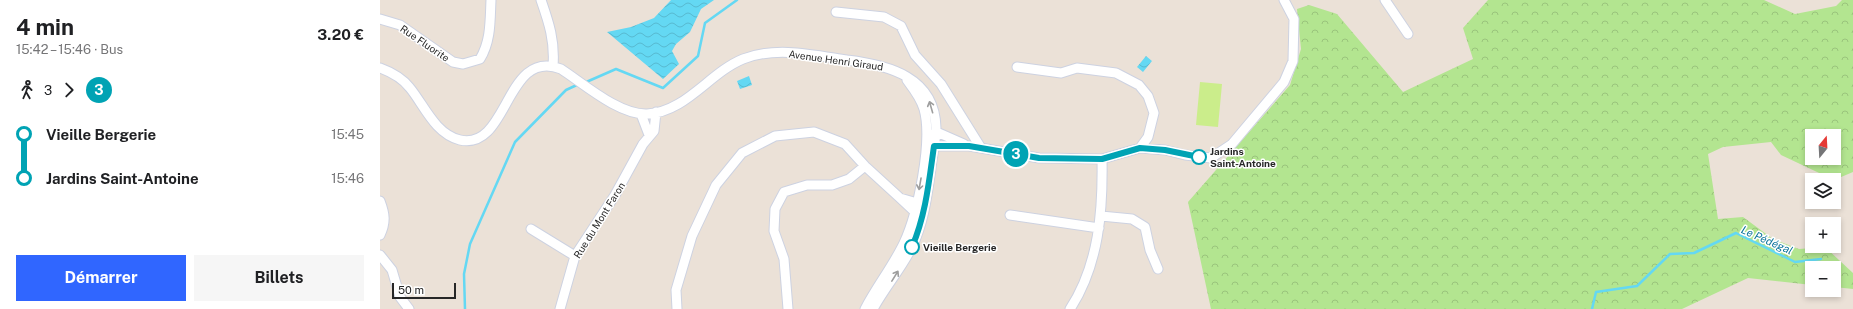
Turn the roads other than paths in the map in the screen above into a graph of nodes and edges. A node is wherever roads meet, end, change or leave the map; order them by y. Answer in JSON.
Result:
{"nodes":[{"id":1,"x":491,"y":0,"type":"edge"},
{"id":2,"x":541,"y":0,"type":"edge"},
{"id":3,"x":1284,"y":0,"type":"edge"},
{"id":4,"x":1385,"y":0,"type":"edge"},
{"id":5,"x":836,"y":12,"type":"dead end"},
{"id":6,"x":380,"y":19,"type":"edge"},
{"id":7,"x":1408,"y":34,"type":"dead end"},
{"id":8,"x":557,"y":67,"type":"junction"},
{"id":9,"x":1017,"y":67,"type":"dead end"},
{"id":10,"x":380,"y":68,"type":"edge"},
{"id":11,"x":656,"y":112,"type":"junction"},
{"id":12,"x":641,"y":114,"type":"junction"},
{"id":13,"x":649,"y":135,"type":"junction"},
{"id":14,"x":930,"y":139,"type":"junction"},
{"id":15,"x":969,"y":146,"type":"junction"},
{"id":16,"x":981,"y":148,"type":"junction"},
{"id":17,"x":1140,"y":148,"type":"junction"},
{"id":18,"x":1102,"y":159,"type":"junction"},
{"id":19,"x":865,"y":166,"type":"junction"},
{"id":20,"x":380,"y":201,"type":"edge"},
{"id":21,"x":919,"y":207,"type":"junction"},
{"id":22,"x":1010,"y":216,"type":"dead end"},
{"id":23,"x":1101,"y":216,"type":"junction"},
{"id":24,"x":1099,"y":228,"type":"junction"},
{"id":25,"x":531,"y":229,"type":"dead end"},
{"id":26,"x":380,"y":235,"type":"edge"},
{"id":27,"x":380,"y":255,"type":"edge"},
{"id":28,"x":575,"y":256,"type":"junction"},
{"id":29,"x":1158,"y":269,"type":"dead end"},
{"id":30,"x":409,"y":309,"type":"edge"},
{"id":31,"x":560,"y":309,"type":"edge"},
{"id":32,"x":677,"y":309,"type":"edge"},
{"id":33,"x":788,"y":309,"type":"edge"},
{"id":34,"x":865,"y":309,"type":"edge"},
{"id":35,"x":873,"y":309,"type":"edge"},
{"id":36,"x":1070,"y":309,"type":"edge"}],
"edges":[{"from":1,"to":6,"type":"street","name":"Rue Fluorite"},
{"from":2,"to":8,"type":"street"},
{"from":3,"to":17,"type":"street"},
{"from":4,"to":7,"type":"street"},
{"from":5,"to":16,"type":"street"},
{"from":8,"to":10,"type":"street"},
{"from":8,"to":12,"type":"street","name":"Avenue Henri Giraud"},
{"from":9,"to":17,"type":"street"},
{"from":11,"to":12,"type":"street","name":"Avenue Henri Giraud"},
{"from":11,"to":13,"type":"street","name":"Rue du Mont Faron"},
{"from":11,"to":14,"type":"street","name":"Avenue Henri Giraud"},
{"from":12,"to":13,"type":"street"},
{"from":13,"to":28,"type":"street","name":"Rue du Mont Faron"},
{"from":14,"to":15,"type":"street"},
{"from":14,"to":15,"type":"street"},
{"from":14,"to":21,"type":"street","name":"Avenue Henri Giraud"},
{"from":15,"to":16,"type":"street"},
{"from":16,"to":18,"type":"street"},
{"from":17,"to":18,"type":"street"},
{"from":18,"to":23,"type":"street"},
{"from":19,"to":21,"type":"street"},
{"from":19,"to":32,"type":"street"},
{"from":19,"to":33,"type":"street"},
{"from":20,"to":26,"type":"street"},
{"from":21,"to":34,"type":"street","name":"Avenue Henri Giraud"},
{"from":35,"to":21,"type":"street","name":"Avenue Henri Giraud","one_way":true},
{"from":22,"to":24,"type":"street"},
{"from":23,"to":24,"type":"street"},
{"from":23,"to":29,"type":"street"},
{"from":24,"to":36,"type":"street"},
{"from":25,"to":28,"type":"street"},
{"from":27,"to":30,"type":"street"},
{"from":28,"to":31,"type":"street","name":"Rue du Mont Faron"}]}
